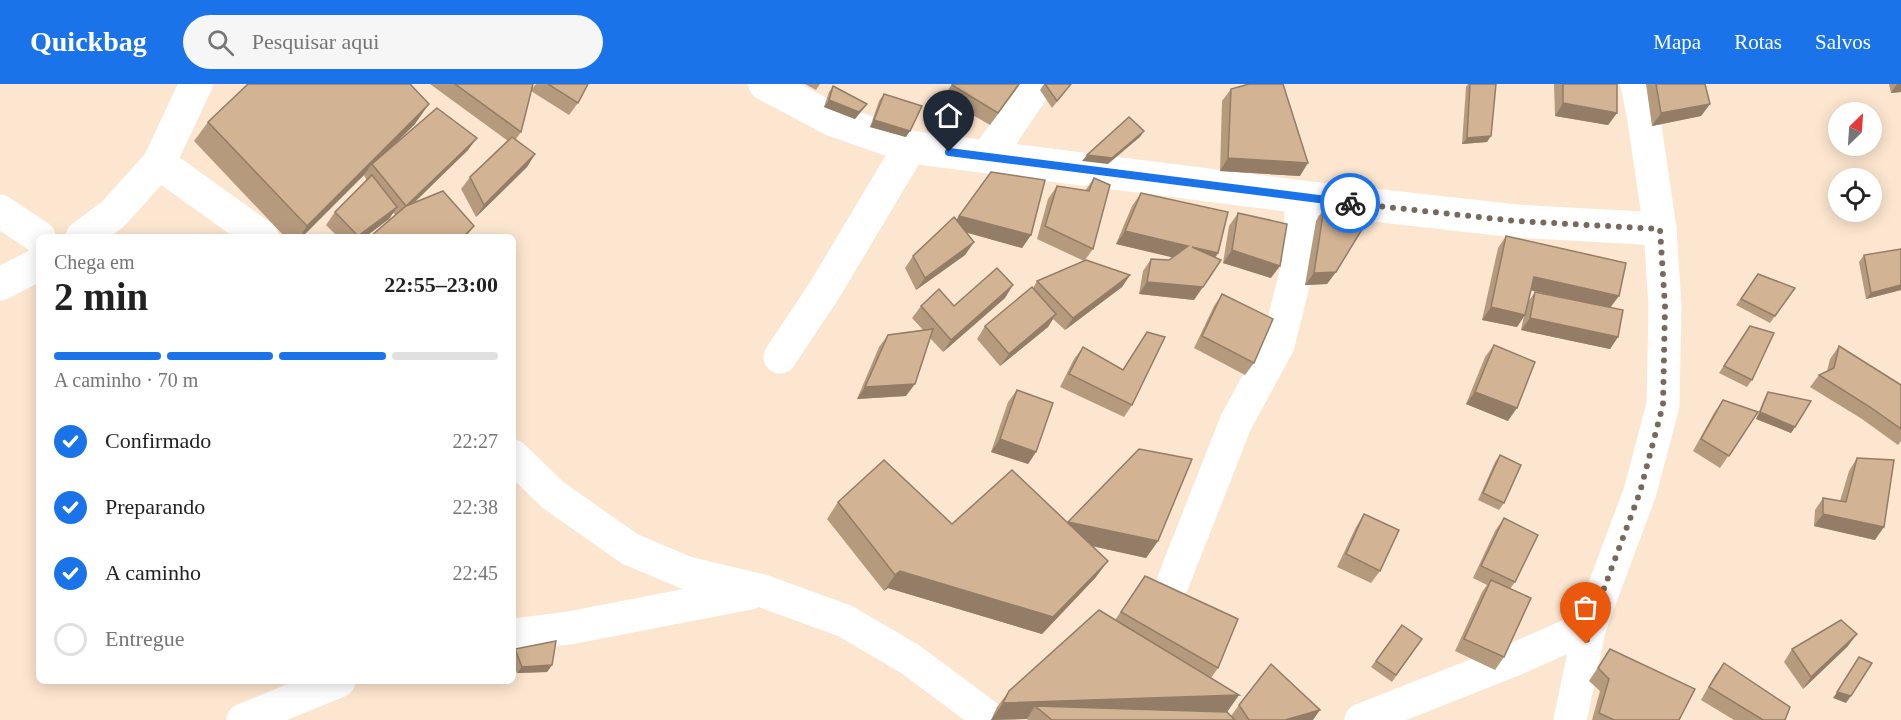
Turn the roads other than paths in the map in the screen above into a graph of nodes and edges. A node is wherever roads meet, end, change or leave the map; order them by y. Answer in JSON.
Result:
{"nodes":[{"id":1,"x":196,"y":84,"type":"edge"},
{"id":2,"x":765,"y":84,"type":"edge"},
{"id":3,"x":1037,"y":84,"type":"edge"},
{"id":4,"x":1637,"y":84,"type":"edge"},
{"id":5,"x":910,"y":147,"type":"junction"},
{"id":6,"x":988,"y":156,"type":"junction"},
{"id":7,"x":159,"y":163,"type":"junction"},
{"id":8,"x":1302,"y":197,"type":"junction"},
{"id":9,"x":0,"y":211,"type":"edge"},
{"id":10,"x":1660,"y":229,"type":"junction"},
{"id":11,"x":86,"y":234,"type":"edge"},
{"id":12,"x":258,"y":234,"type":"edge"},
{"id":13,"x":36,"y":235,"type":"edge"},
{"id":14,"x":36,"y":266,"type":"edge"},
{"id":15,"x":0,"y":284,"type":"edge"},
{"id":16,"x":780,"y":357,"type":"dead end"},
{"id":17,"x":516,"y":459,"type":"edge"},
{"id":18,"x":1173,"y":582,"type":"dead end"},
{"id":19,"x":763,"y":591,"type":"junction"},
{"id":20,"x":1590,"y":626,"type":"junction"},
{"id":21,"x":516,"y":635,"type":"edge"},
{"id":22,"x":332,"y":684,"type":"edge"},
{"id":23,"x":243,"y":720,"type":"edge"},
{"id":24,"x":992,"y":720,"type":"edge"},
{"id":25,"x":1361,"y":720,"type":"edge"},
{"id":26,"x":1570,"y":720,"type":"edge"}],
"edges":[{"from":1,"to":7,"type":"street"},
{"from":2,"to":5,"type":"street"},
{"from":3,"to":6,"type":"street"},
{"from":4,"to":10,"type":"street"},
{"from":5,"to":6,"type":"street"},
{"from":5,"to":16,"type":"street"},
{"from":6,"to":8,"type":"street"},
{"from":7,"to":11,"type":"street"},
{"from":7,"to":12,"type":"street"},
{"from":8,"to":10,"type":"street"},
{"from":8,"to":18,"type":"street"},
{"from":9,"to":13,"type":"street"},
{"from":10,"to":20,"type":"street"},
{"from":14,"to":15,"type":"street"},
{"from":17,"to":19,"type":"street"},
{"from":19,"to":21,"type":"street"},
{"from":19,"to":24,"type":"street"},
{"from":20,"to":25,"type":"street"},
{"from":20,"to":26,"type":"street"},
{"from":22,"to":23,"type":"street"}]}
